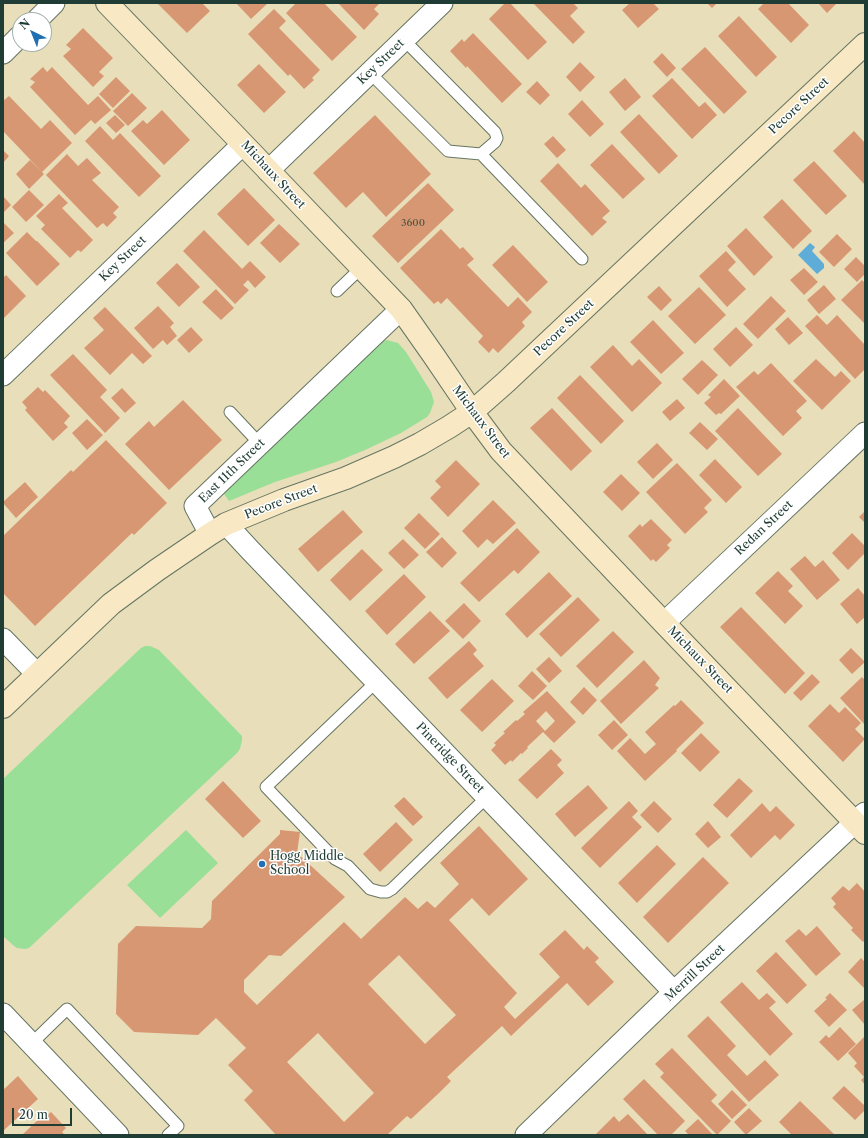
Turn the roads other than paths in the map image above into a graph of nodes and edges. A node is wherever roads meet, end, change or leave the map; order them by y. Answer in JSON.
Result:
{"nodes":[{"id":1,"x":54,"y":3,"type":"edge"},
{"id":2,"x":107,"y":3,"type":"edge"},
{"id":3,"x":442,"y":3,"type":"edge"},
{"id":4,"x":45,"y":12,"type":"edge"},
{"id":5,"x":404,"y":40,"type":"junction"},
{"id":6,"x":12,"y":44,"type":"edge"},
{"id":7,"x":865,"y":44,"type":"edge"},
{"id":8,"x":3,"y":53,"type":"edge"},
{"id":9,"x":370,"y":73,"type":"junction"},
{"id":10,"x":243,"y":144,"type":"junction"},
{"id":11,"x":481,"y":154,"type":"junction"},
{"id":12,"x":268,"y":171,"type":"junction"},
{"id":13,"x":582,"y":259,"type":"dead end"},
{"id":14,"x":361,"y":268,"type":"junction"},
{"id":15,"x":337,"y":291,"type":"dead end"},
{"id":16,"x":401,"y":309,"type":"junction"},
{"id":17,"x":3,"y":375,"type":"edge"},
{"id":18,"x":230,"y":412,"type":"dead end"},
{"id":19,"x":472,"y":412,"type":"junction"},
{"id":20,"x":865,"y":433,"type":"edge"},
{"id":21,"x":260,"y":444,"type":"junction"},
{"id":22,"x":218,"y":529,"type":"junction"},
{"id":23,"x":664,"y":622,"type":"junction"},
{"id":24,"x":3,"y":639,"type":"edge"},
{"id":25,"x":37,"y":674,"type":"junction"},
{"id":26,"x":376,"y":682,"type":"junction"},
{"id":27,"x":3,"y":707,"type":"edge"},
{"id":28,"x":487,"y":797,"type":"junction"},
{"id":29,"x":862,"y":823,"type":"edge"},
{"id":30,"x":674,"y":992,"type":"junction"},
{"id":31,"x":3,"y":1014,"type":"edge"},
{"id":32,"x":31,"y":1044,"type":"junction"},
{"id":33,"x":118,"y":1135,"type":"edge"},
{"id":34,"x":168,"y":1135,"type":"edge"},
{"id":35,"x":526,"y":1135,"type":"edge"}],
"edges":[{"from":1,"to":4,"type":"street"},
{"from":2,"to":10,"type":"street","name":"Michaux Street"},
{"from":3,"to":5,"type":"street","name":"Key Street"},
{"from":5,"to":9,"type":"street","name":"Key Street"},
{"from":5,"to":11,"type":"lane"},
{"from":6,"to":8,"type":"street"},
{"from":7,"to":19,"type":"street","name":"Pecore Street"},
{"from":9,"to":11,"type":"lane"},
{"from":9,"to":12,"type":"street","name":"Key Street"},
{"from":10,"to":12,"type":"street","name":"Michaux Street"},
{"from":10,"to":17,"type":"street","name":"Key Street"},
{"from":11,"to":13,"type":"lane"},
{"from":12,"to":14,"type":"street","name":"Michaux Street"},
{"from":14,"to":15,"type":"lane"},
{"from":14,"to":16,"type":"street","name":"Michaux Street"},
{"from":16,"to":19,"type":"street","name":"Michaux Street"},
{"from":16,"to":21,"type":"street","name":"East 11th Street"},
{"from":18,"to":21,"type":"lane"},
{"from":19,"to":22,"type":"street","name":"Pecore Street"},
{"from":19,"to":23,"type":"street","name":"Michaux Street"},
{"from":20,"to":23,"type":"street","name":"Redan Street"},
{"from":21,"to":22,"type":"street","name":"East 11th Street"},
{"from":22,"to":25,"type":"street"},
{"from":22,"to":26,"type":"street","name":"Pineridge Street"},
{"from":23,"to":29,"type":"street","name":"Michaux Street"},
{"from":24,"to":25,"type":"street"},
{"from":25,"to":27,"type":"street"},
{"from":26,"to":28,"type":"street","name":"Pineridge Street"},
{"from":26,"to":28,"type":"lane"},
{"from":28,"to":30,"type":"street","name":"Pineridge Street"},
{"from":29,"to":30,"type":"street","name":"Merrill Street"},
{"from":30,"to":35,"type":"street","name":"Merrill Street"},
{"from":31,"to":32,"type":"street"},
{"from":32,"to":33,"type":"street"},
{"from":32,"to":34,"type":"lane"}]}
